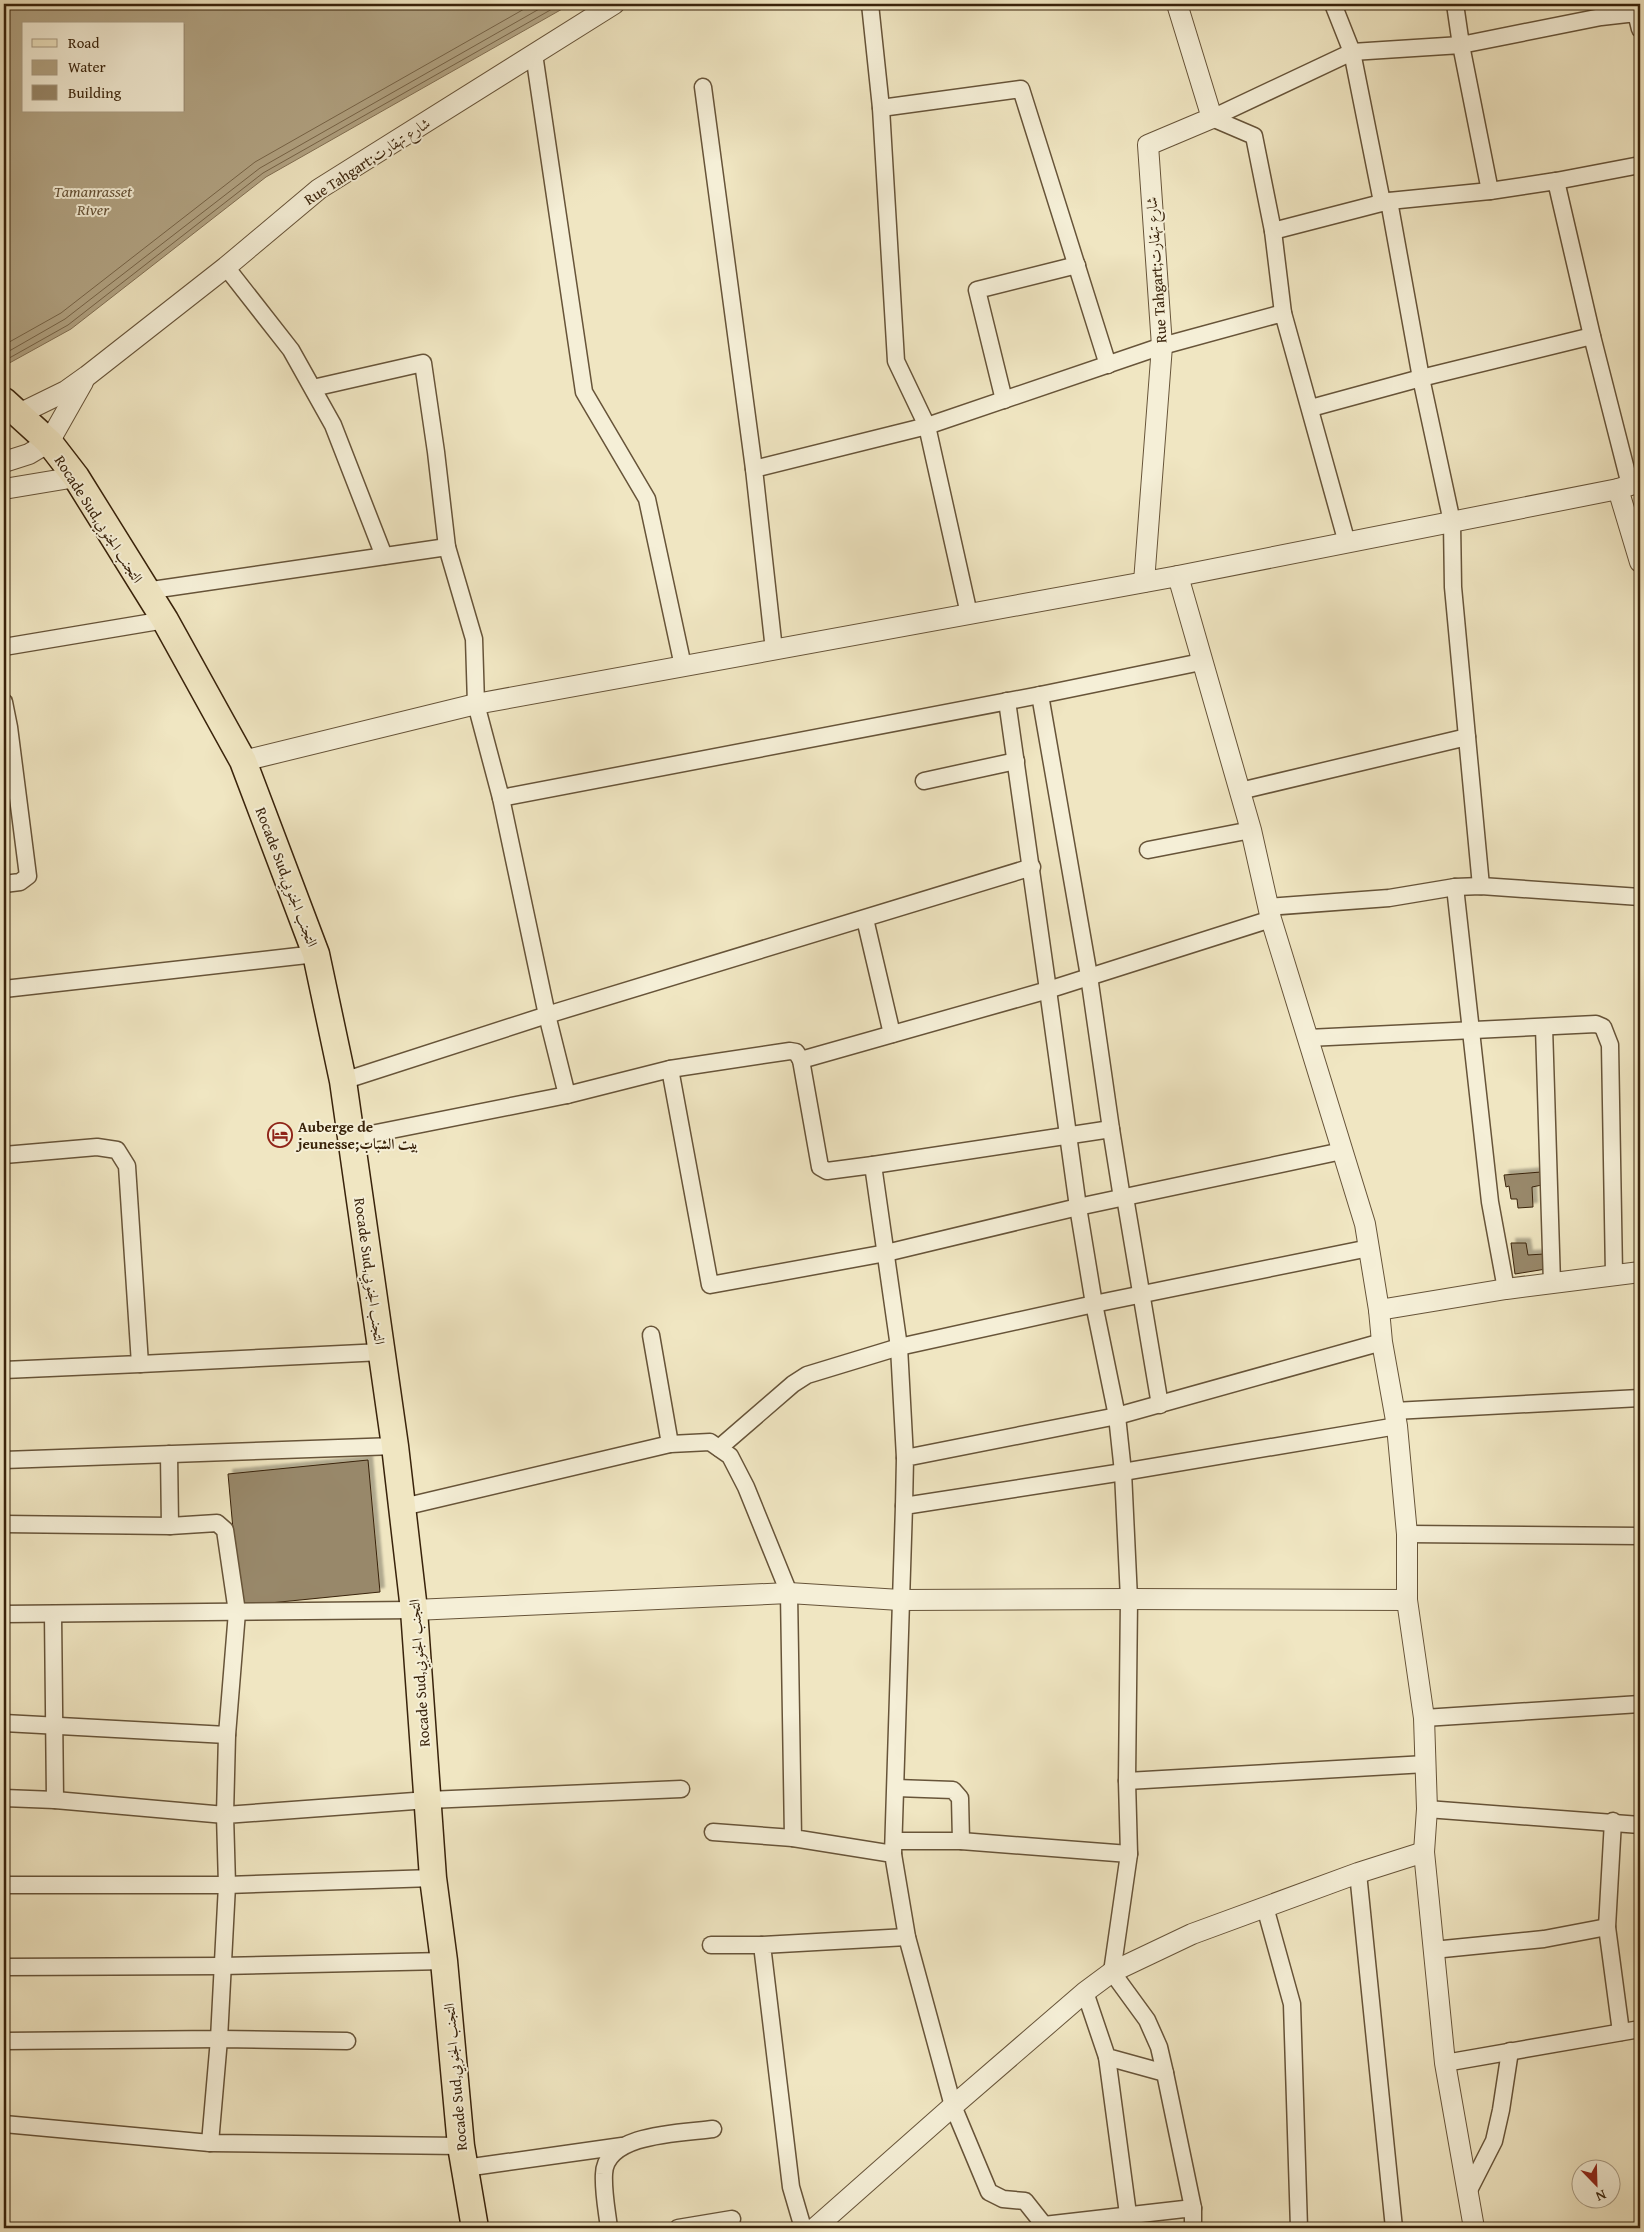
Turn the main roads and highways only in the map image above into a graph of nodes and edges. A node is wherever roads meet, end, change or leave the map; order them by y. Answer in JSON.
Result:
{"nodes":[{"id":1,"x":12,"y":408,"type":"edge"},
{"id":2,"x":475,"y":2228,"type":"edge"}],
"edges":[{"from":1,"to":2,"type":"main road","name":"Rocade Sud,التجنب الجنوبي"}]}
